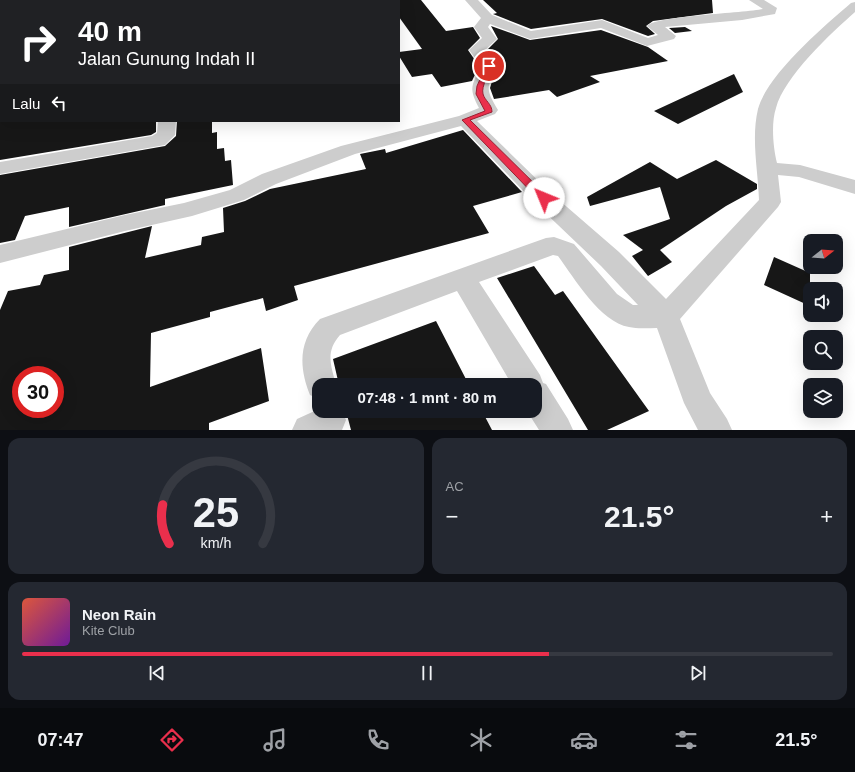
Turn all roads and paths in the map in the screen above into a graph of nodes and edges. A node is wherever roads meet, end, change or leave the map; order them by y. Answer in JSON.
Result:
{"nodes":[{"id":1,"x":471,"y":0,"type":"edge"},
{"id":2,"x":755,"y":0,"type":"edge"},
{"id":3,"x":855,"y":6,"type":"edge"},
{"id":4,"x":488,"y":18,"type":"junction"},
{"id":5,"x":465,"y":120,"type":"junction"},
{"id":6,"x":166,"y":122,"type":"edge"},
{"id":7,"x":0,"y":168,"type":"edge"},
{"id":8,"x":768,"y":168,"type":"junction"},
{"id":9,"x":855,"y":187,"type":"edge"},
{"id":10,"x":0,"y":254,"type":"edge"},
{"id":11,"x":462,"y":277,"type":"junction"},
{"id":12,"x":666,"y":317,"type":"junction"},
{"id":13,"x":320,"y":378,"type":"edge"},
{"id":14,"x":525,"y":378,"type":"edge"},
{"id":15,"x":542,"y":406,"type":"edge"},
{"id":16,"x":557,"y":430,"type":"edge"},
{"id":17,"x":716,"y":430,"type":"edge"}],
"edges":[{"from":1,"to":4,"type":"street"},
{"from":2,"to":4,"type":"street"},
{"from":3,"to":8,"type":"street"},
{"from":4,"to":5,"type":"street"},
{"from":5,"to":10,"type":"street"},
{"from":5,"to":12,"type":"street"},
{"from":6,"to":7,"type":"street"},
{"from":8,"to":9,"type":"street"},
{"from":8,"to":12,"type":"street"},
{"from":11,"to":12,"type":"street"},
{"from":11,"to":13,"type":"street"},
{"from":11,"to":14,"type":"street"},
{"from":12,"to":17,"type":"street"},
{"from":15,"to":16,"type":"street"}]}
